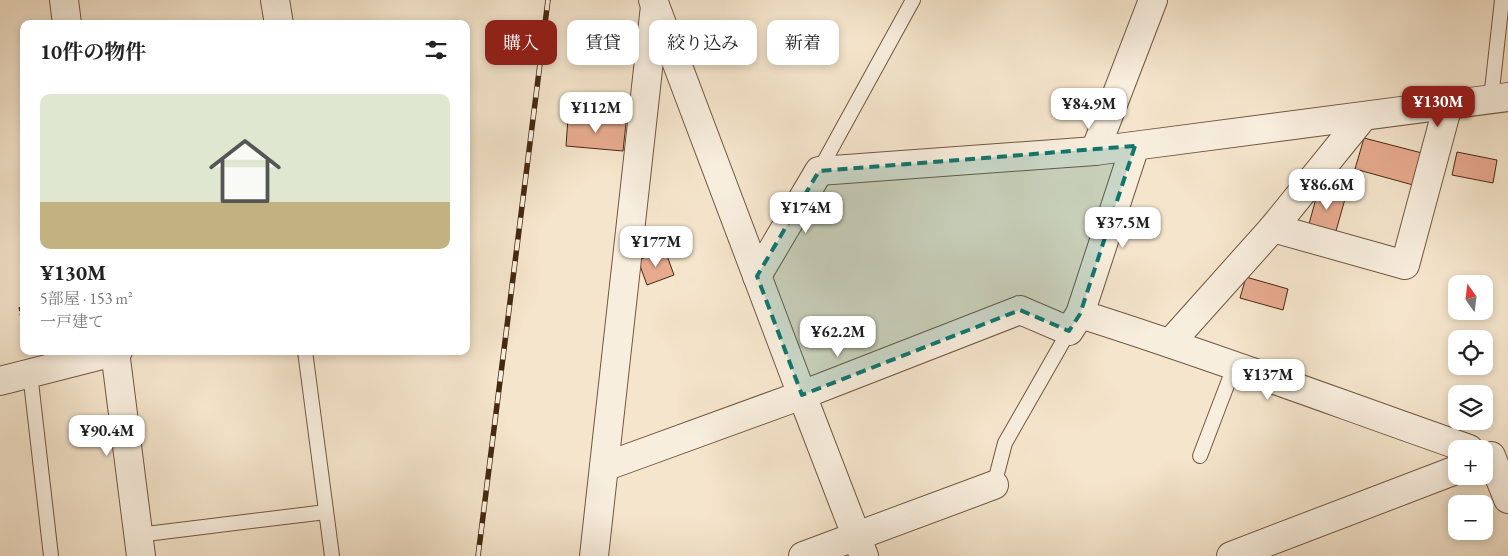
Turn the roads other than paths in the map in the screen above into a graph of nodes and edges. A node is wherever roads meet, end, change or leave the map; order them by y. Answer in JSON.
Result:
{"nodes":[{"id":1,"x":64,"y":0,"type":"edge"},
{"id":2,"x":275,"y":0,"type":"edge"},
{"id":3,"x":914,"y":0,"type":"edge"},
{"id":4,"x":1153,"y":0,"type":"edge"},
{"id":5,"x":1502,"y":0,"type":"edge"},
{"id":6,"x":654,"y":3,"type":"edge"},
{"id":7,"x":66,"y":20,"type":"edge"},
{"id":8,"x":278,"y":20,"type":"edge"},
{"id":9,"x":1500,"y":98,"type":"edge"},
{"id":10,"x":1448,"y":105,"type":"junction"},
{"id":11,"x":1363,"y":117,"type":"junction"},
{"id":12,"x":1135,"y":146,"type":"junction"},
{"id":13,"x":1095,"y":151,"type":"junction"},
{"id":14,"x":819,"y":171,"type":"junction"},
{"id":15,"x":1273,"y":228,"type":"junction"},
{"id":16,"x":757,"y":276,"type":"junction"},
{"id":17,"x":1074,"y":323,"type":"junction"},
{"id":18,"x":1171,"y":342,"type":"junction"},
{"id":19,"x":104,"y":355,"type":"edge"},
{"id":20,"x":116,"y":355,"type":"edge"},
{"id":21,"x":306,"y":355,"type":"edge"},
{"id":22,"x":1234,"y":367,"type":"junction"},
{"id":23,"x":30,"y":373,"type":"junction"},
{"id":24,"x":0,"y":380,"type":"edge"},
{"id":25,"x":802,"y":395,"type":"junction"},
{"id":26,"x":1448,"y":442,"type":"edge"},
{"id":27,"x":1200,"y":456,"type":"dead end"},
{"id":28,"x":604,"y":467,"type":"junction"},
{"id":29,"x":1493,"y":469,"type":"edge"},
{"id":30,"x":1448,"y":473,"type":"edge"},
{"id":31,"x":994,"y":485,"type":"joint"},
{"id":32,"x":1508,"y":500,"type":"edge"},
{"id":33,"x":326,"y":512,"type":"junction"},
{"id":34,"x":140,"y":546,"type":"edge"},
{"id":35,"x":861,"y":546,"type":"edge"},
{"id":36,"x":51,"y":556,"type":"edge"},
{"id":37,"x":332,"y":556,"type":"edge"},
{"id":38,"x":594,"y":556,"type":"edge"},
{"id":39,"x":803,"y":556,"type":"edge"},
{"id":40,"x":1231,"y":556,"type":"edge"}],
"edges":[{"from":1,"to":7,"type":"street"},
{"from":2,"to":8,"type":"street"},
{"from":3,"to":14,"type":"lane"},
{"from":4,"to":13,"type":"street"},
{"from":5,"to":9,"type":"lane"},
{"from":6,"to":16,"type":"street"},
{"from":6,"to":28,"type":"street"},
{"from":9,"to":10,"type":"street"},
{"from":10,"to":11,"type":"street"},
{"from":10,"to":15,"type":"street"},
{"from":11,"to":12,"type":"street"},
{"from":11,"to":15,"type":"street"},
{"from":12,"to":13,"type":"street"},
{"from":12,"to":17,"type":"street"},
{"from":13,"to":14,"type":"street"},
{"from":14,"to":16,"type":"street"},
{"from":15,"to":18,"type":"street"},
{"from":16,"to":25,"type":"street"},
{"from":17,"to":18,"type":"street"},
{"from":17,"to":25,"type":"street"},
{"from":17,"to":31,"type":"lane"},
{"from":18,"to":22,"type":"street"},
{"from":19,"to":23,"type":"street"},
{"from":20,"to":34,"type":"street"},
{"from":21,"to":33,"type":"lane"},
{"from":22,"to":26,"type":"street"},
{"from":22,"to":27,"type":"lane"},
{"from":23,"to":24,"type":"street"},
{"from":23,"to":36,"type":"lane"},
{"from":25,"to":28,"type":"street"},
{"from":25,"to":35,"type":"street"},
{"from":28,"to":38,"type":"street"},
{"from":29,"to":32,"type":"street"},
{"from":30,"to":40,"type":"street"},
{"from":31,"to":35,"type":"street"},
{"from":33,"to":34,"type":"lane"},
{"from":33,"to":37,"type":"lane"},
{"from":35,"to":39,"type":"street"}]}
